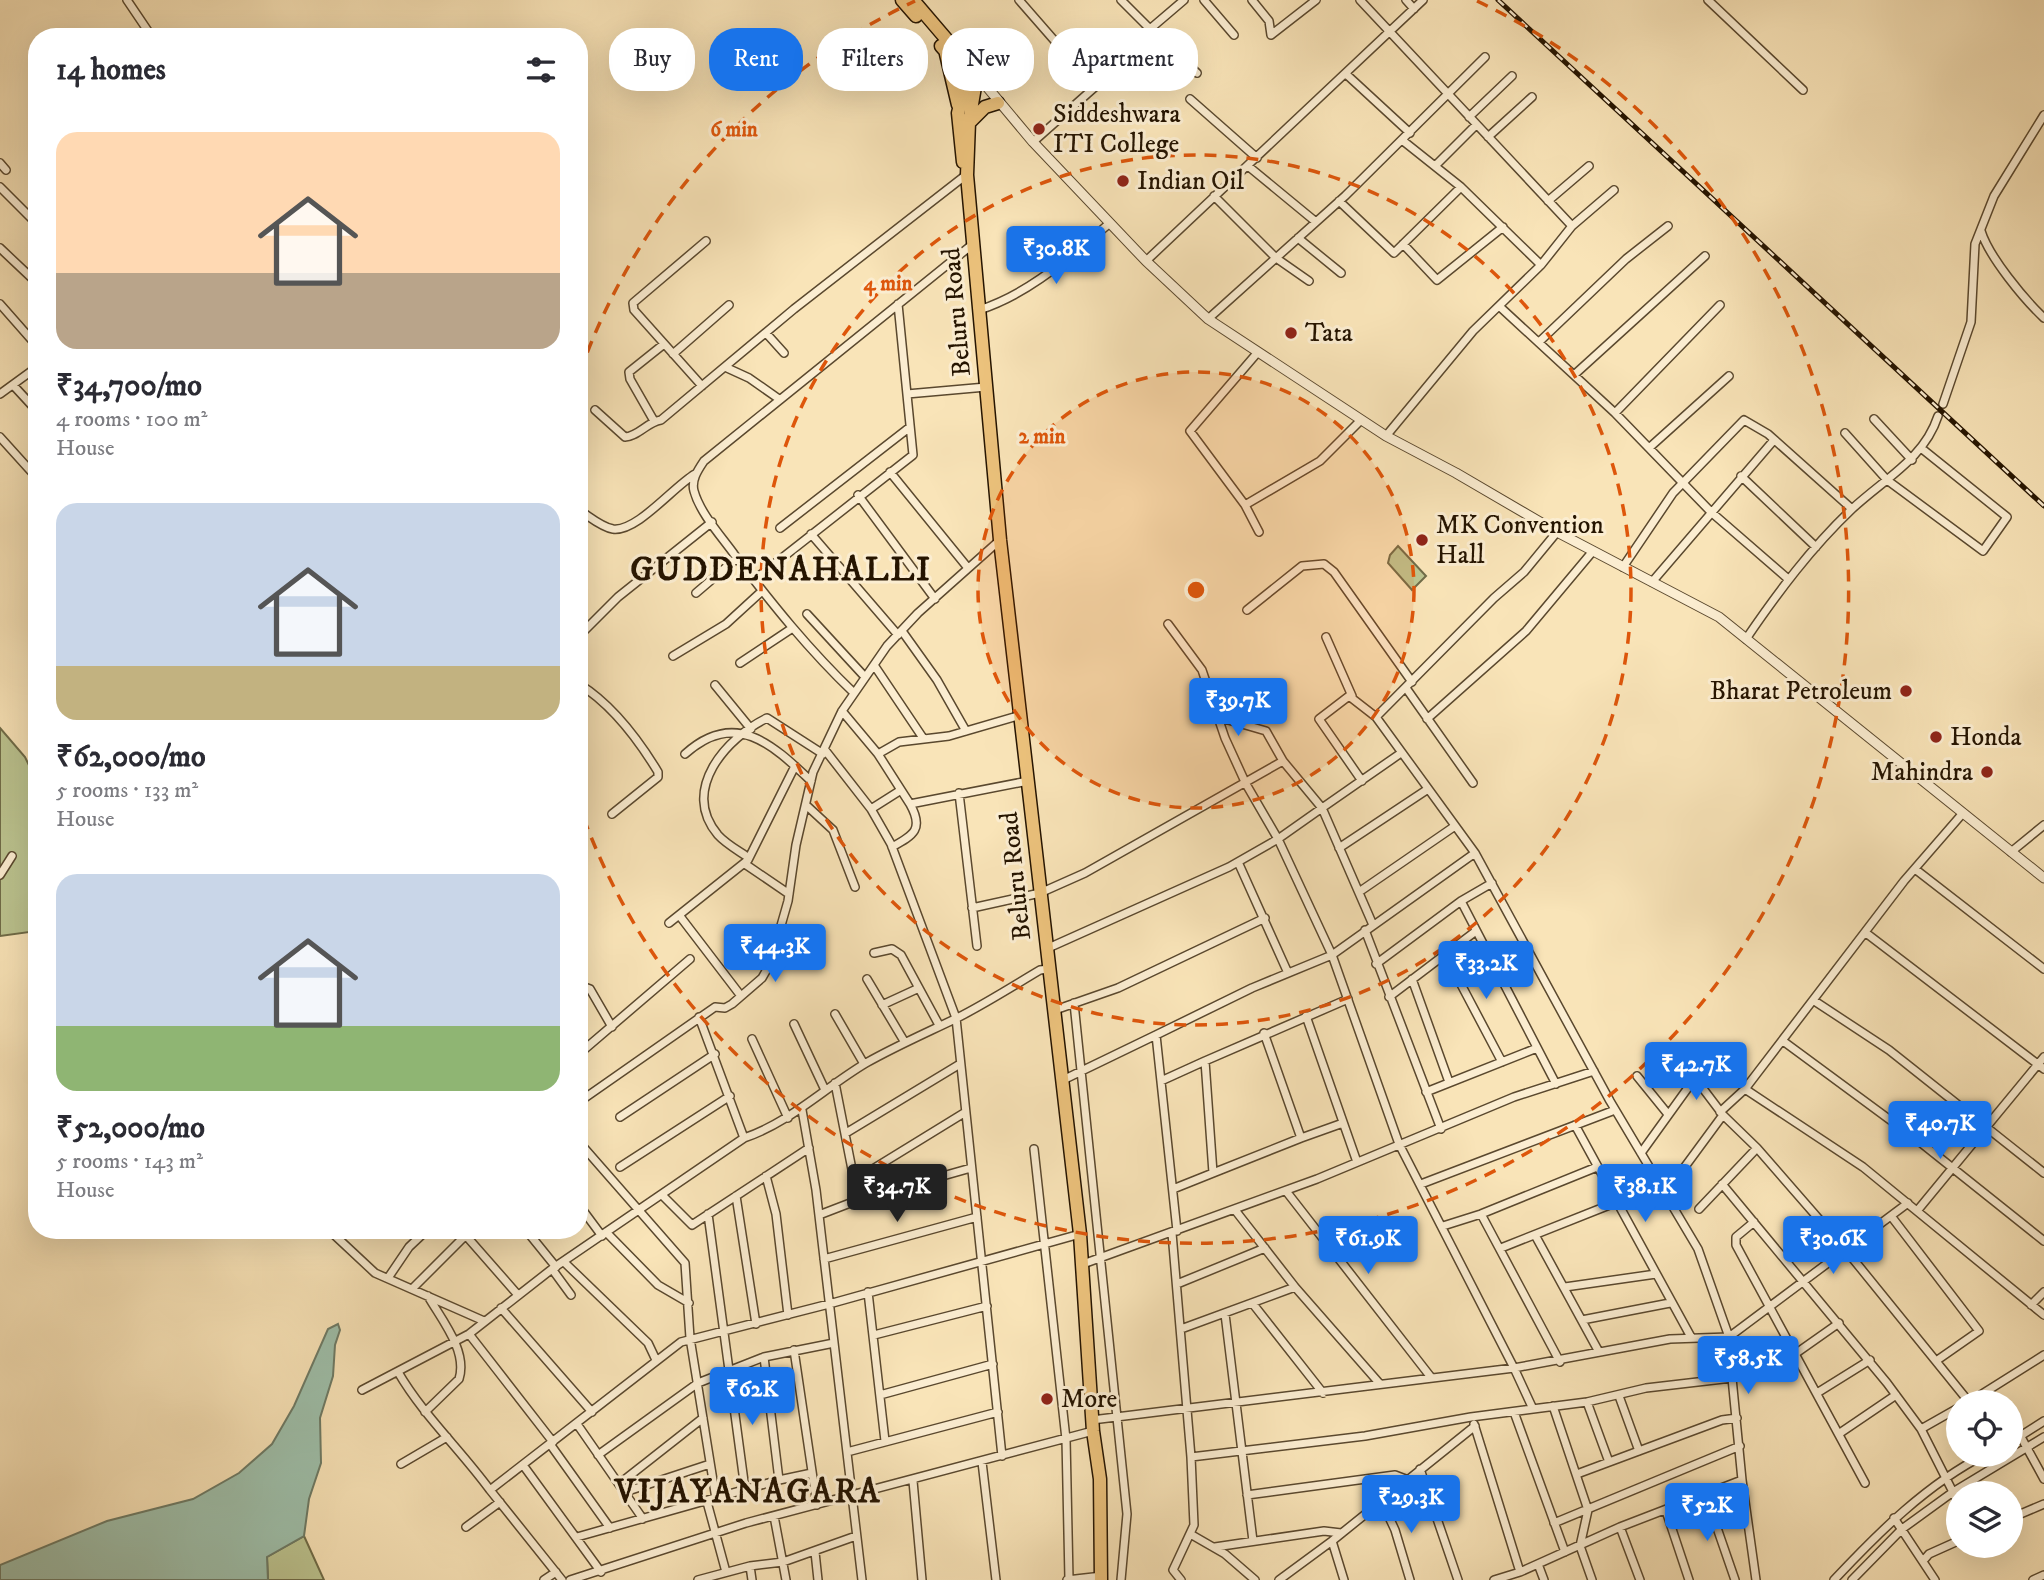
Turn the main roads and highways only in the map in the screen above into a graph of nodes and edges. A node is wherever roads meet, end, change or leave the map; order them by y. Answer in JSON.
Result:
{"nodes":[{"id":1,"x":902,"y":0,"type":"edge"},
{"id":2,"x":913,"y":0,"type":"edge"},
{"id":3,"x":942,"y":37,"type":"edge"},
{"id":4,"x":942,"y":47,"type":"edge"},
{"id":5,"x":955,"y":91,"type":"edge"},
{"id":6,"x":966,"y":91,"type":"edge"},
{"id":7,"x":973,"y":91,"type":"edge"},
{"id":8,"x":998,"y":103,"type":"road end"},
{"id":9,"x":958,"y":105,"type":"junction"},
{"id":10,"x":969,"y":122,"type":"junction"},
{"id":11,"x":967,"y":171,"type":"junction"},
{"id":12,"x":1101,"y":1578,"type":"edge"}],
"edges":[{"from":1,"to":4,"type":"highway"},
{"from":2,"to":3,"type":"highway"},
{"from":5,"to":9,"type":"highway"},
{"from":6,"to":9,"type":"highway","name":"Beluru Road"},
{"from":7,"to":10,"type":"highway","name":"Beluru Road"},
{"from":8,"to":10,"type":"highway"},
{"from":9,"to":11,"type":"highway","name":"Beluru Road"},
{"from":10,"to":11,"type":"highway","name":"Beluru Road"},
{"from":11,"to":12,"type":"highway","name":"Beluru Road"}]}
